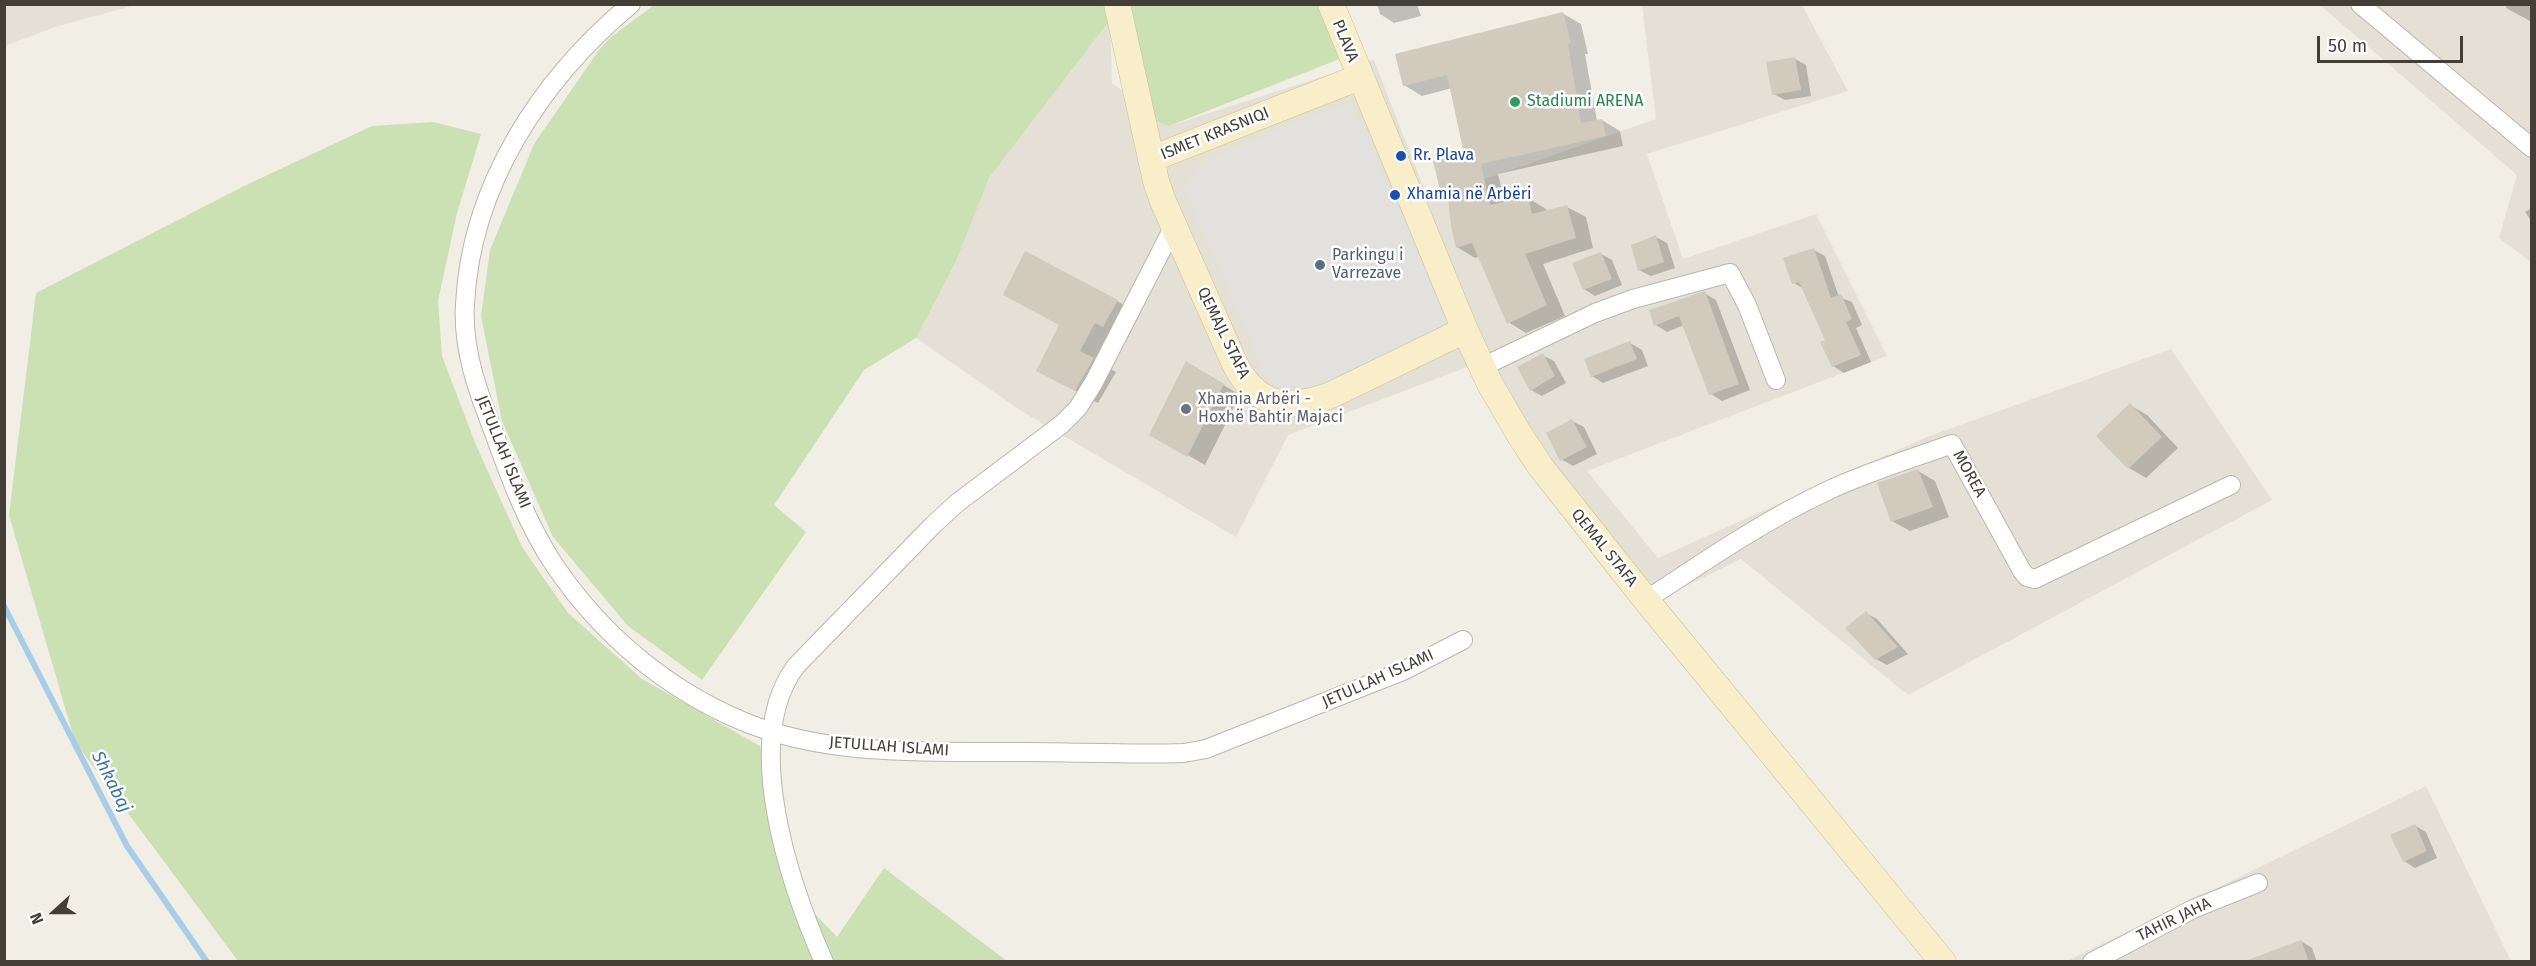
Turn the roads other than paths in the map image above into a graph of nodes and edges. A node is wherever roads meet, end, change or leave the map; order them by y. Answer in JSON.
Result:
{"nodes":[{"id":1,"x":631,"y":4,"type":"edge"},
{"id":2,"x":1117,"y":4,"type":"edge"},
{"id":3,"x":1331,"y":4,"type":"edge"},
{"id":4,"x":2360,"y":4,"type":"edge"},
{"id":5,"x":1360,"y":77,"type":"junction"},
{"id":6,"x":2532,"y":148,"type":"edge"},
{"id":7,"x":1151,"y":159,"type":"junction"},
{"id":8,"x":1174,"y":226,"type":"junction"},
{"id":9,"x":1465,"y":330,"type":"junction"},
{"id":10,"x":1482,"y":367,"type":"junction"},
{"id":11,"x":1776,"y":380,"type":"dead end"},
{"id":12,"x":2231,"y":485,"type":"dead end"},
{"id":13,"x":1646,"y":600,"type":"junction"},
{"id":14,"x":1463,"y":640,"type":"dead end"},
{"id":15,"x":772,"y":731,"type":"junction"},
{"id":16,"x":2258,"y":884,"type":"dead end"},
{"id":17,"x":824,"y":962,"type":"edge"},
{"id":18,"x":1943,"y":962,"type":"edge"},
{"id":19,"x":2092,"y":962,"type":"edge"}],
"edges":[{"from":1,"to":15,"type":"street","name":"JETULLAH ISLAMI"},
{"from":2,"to":7,"type":"street","name":"ISMET KRASNIQI"},
{"from":3,"to":5,"type":"street","name":"PLAVA"},
{"from":4,"to":6,"type":"street"},
{"from":5,"to":7,"type":"street","name":"ISMET KRASNIQI"},
{"from":5,"to":9,"type":"street","name":"QEMAL STAFA"},
{"from":7,"to":8,"type":"street","name":"QEMAJL STAFA"},
{"from":8,"to":9,"type":"street","name":"QEMAJL STAFA"},
{"from":8,"to":15,"type":"street"},
{"from":9,"to":10,"type":"street","name":"QEMAL STAFA"},
{"from":10,"to":11,"type":"street"},
{"from":10,"to":13,"type":"street","name":"QEMAL STAFA"},
{"from":12,"to":13,"type":"street","name":"MOREA"},
{"from":13,"to":18,"type":"street","name":"QEMAL STAFA"},
{"from":14,"to":15,"type":"street","name":"JETULLAH ISLAMI"},
{"from":15,"to":17,"type":"street"},
{"from":16,"to":19,"type":"street","name":"TAHIR JAHA"}]}
